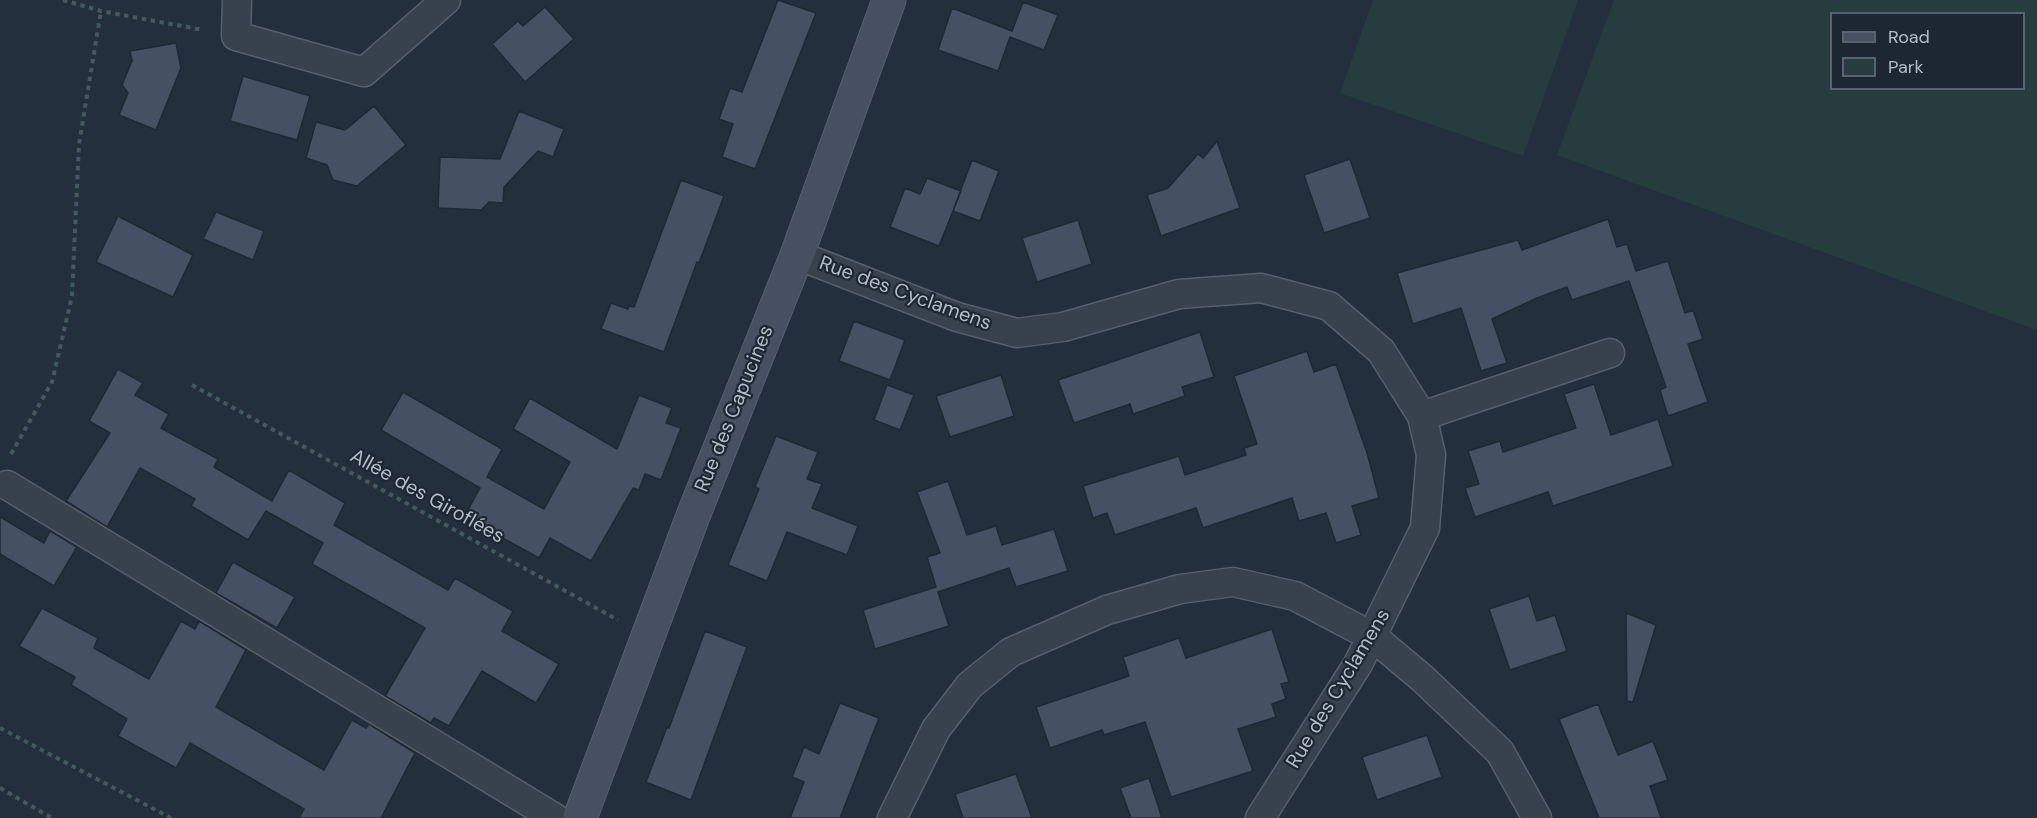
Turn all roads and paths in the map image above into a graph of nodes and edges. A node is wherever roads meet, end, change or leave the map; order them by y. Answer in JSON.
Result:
{"nodes":[{"id":1,"x":63,"y":0,"type":"edge"},
{"id":2,"x":237,"y":0,"type":"edge"},
{"id":3,"x":446,"y":0,"type":"edge"},
{"id":4,"x":889,"y":0,"type":"edge"},
{"id":5,"x":101,"y":11,"type":"junction"},
{"id":6,"x":236,"y":36,"type":"junction"},
{"id":7,"x":797,"y":255,"type":"junction"},
{"id":8,"x":1610,"y":353,"type":"dead end"},
{"id":9,"x":192,"y":385,"type":"dead end"},
{"id":10,"x":1422,"y":416,"type":"junction"},
{"id":11,"x":6,"y":474,"type":"joint"},
{"id":12,"x":648,"y":636,"type":"junction"},
{"id":13,"x":1373,"y":637,"type":"junction"},
{"id":14,"x":0,"y":728,"type":"edge"},
{"id":15,"x":0,"y":788,"type":"edge"},
{"id":16,"x":52,"y":818,"type":"edge"},
{"id":17,"x":171,"y":818,"type":"edge"},
{"id":18,"x":555,"y":818,"type":"edge"},
{"id":19,"x":580,"y":818,"type":"edge"},
{"id":20,"x":892,"y":818,"type":"edge"},
{"id":21,"x":1260,"y":818,"type":"edge"},
{"id":22,"x":1537,"y":818,"type":"edge"}],
"edges":[{"from":1,"to":5,"type":"path"},
{"from":2,"to":6,"type":"street"},
{"from":3,"to":6,"type":"street"},
{"from":4,"to":7,"type":"street","name":"Rue des Capucines"},
{"from":5,"to":6,"type":"path"},
{"from":5,"to":11,"type":"path"},
{"from":7,"to":10,"type":"street","name":"Rue des Cyclamens"},
{"from":7,"to":12,"type":"street","name":"Rue des Capucines"},
{"from":8,"to":10,"type":"street"},
{"from":9,"to":12,"type":"path","name":"Allée des Giroflées"},
{"from":10,"to":13,"type":"street","name":"Rue des Cyclamens"},
{"from":11,"to":18,"type":"street"},
{"from":12,"to":19,"type":"street","name":"Rue des Capucines"},
{"from":13,"to":20,"type":"street"},
{"from":13,"to":21,"type":"street","name":"Rue des Cyclamens"},
{"from":13,"to":22,"type":"street"},
{"from":14,"to":17,"type":"path"},
{"from":15,"to":16,"type":"path"}]}
